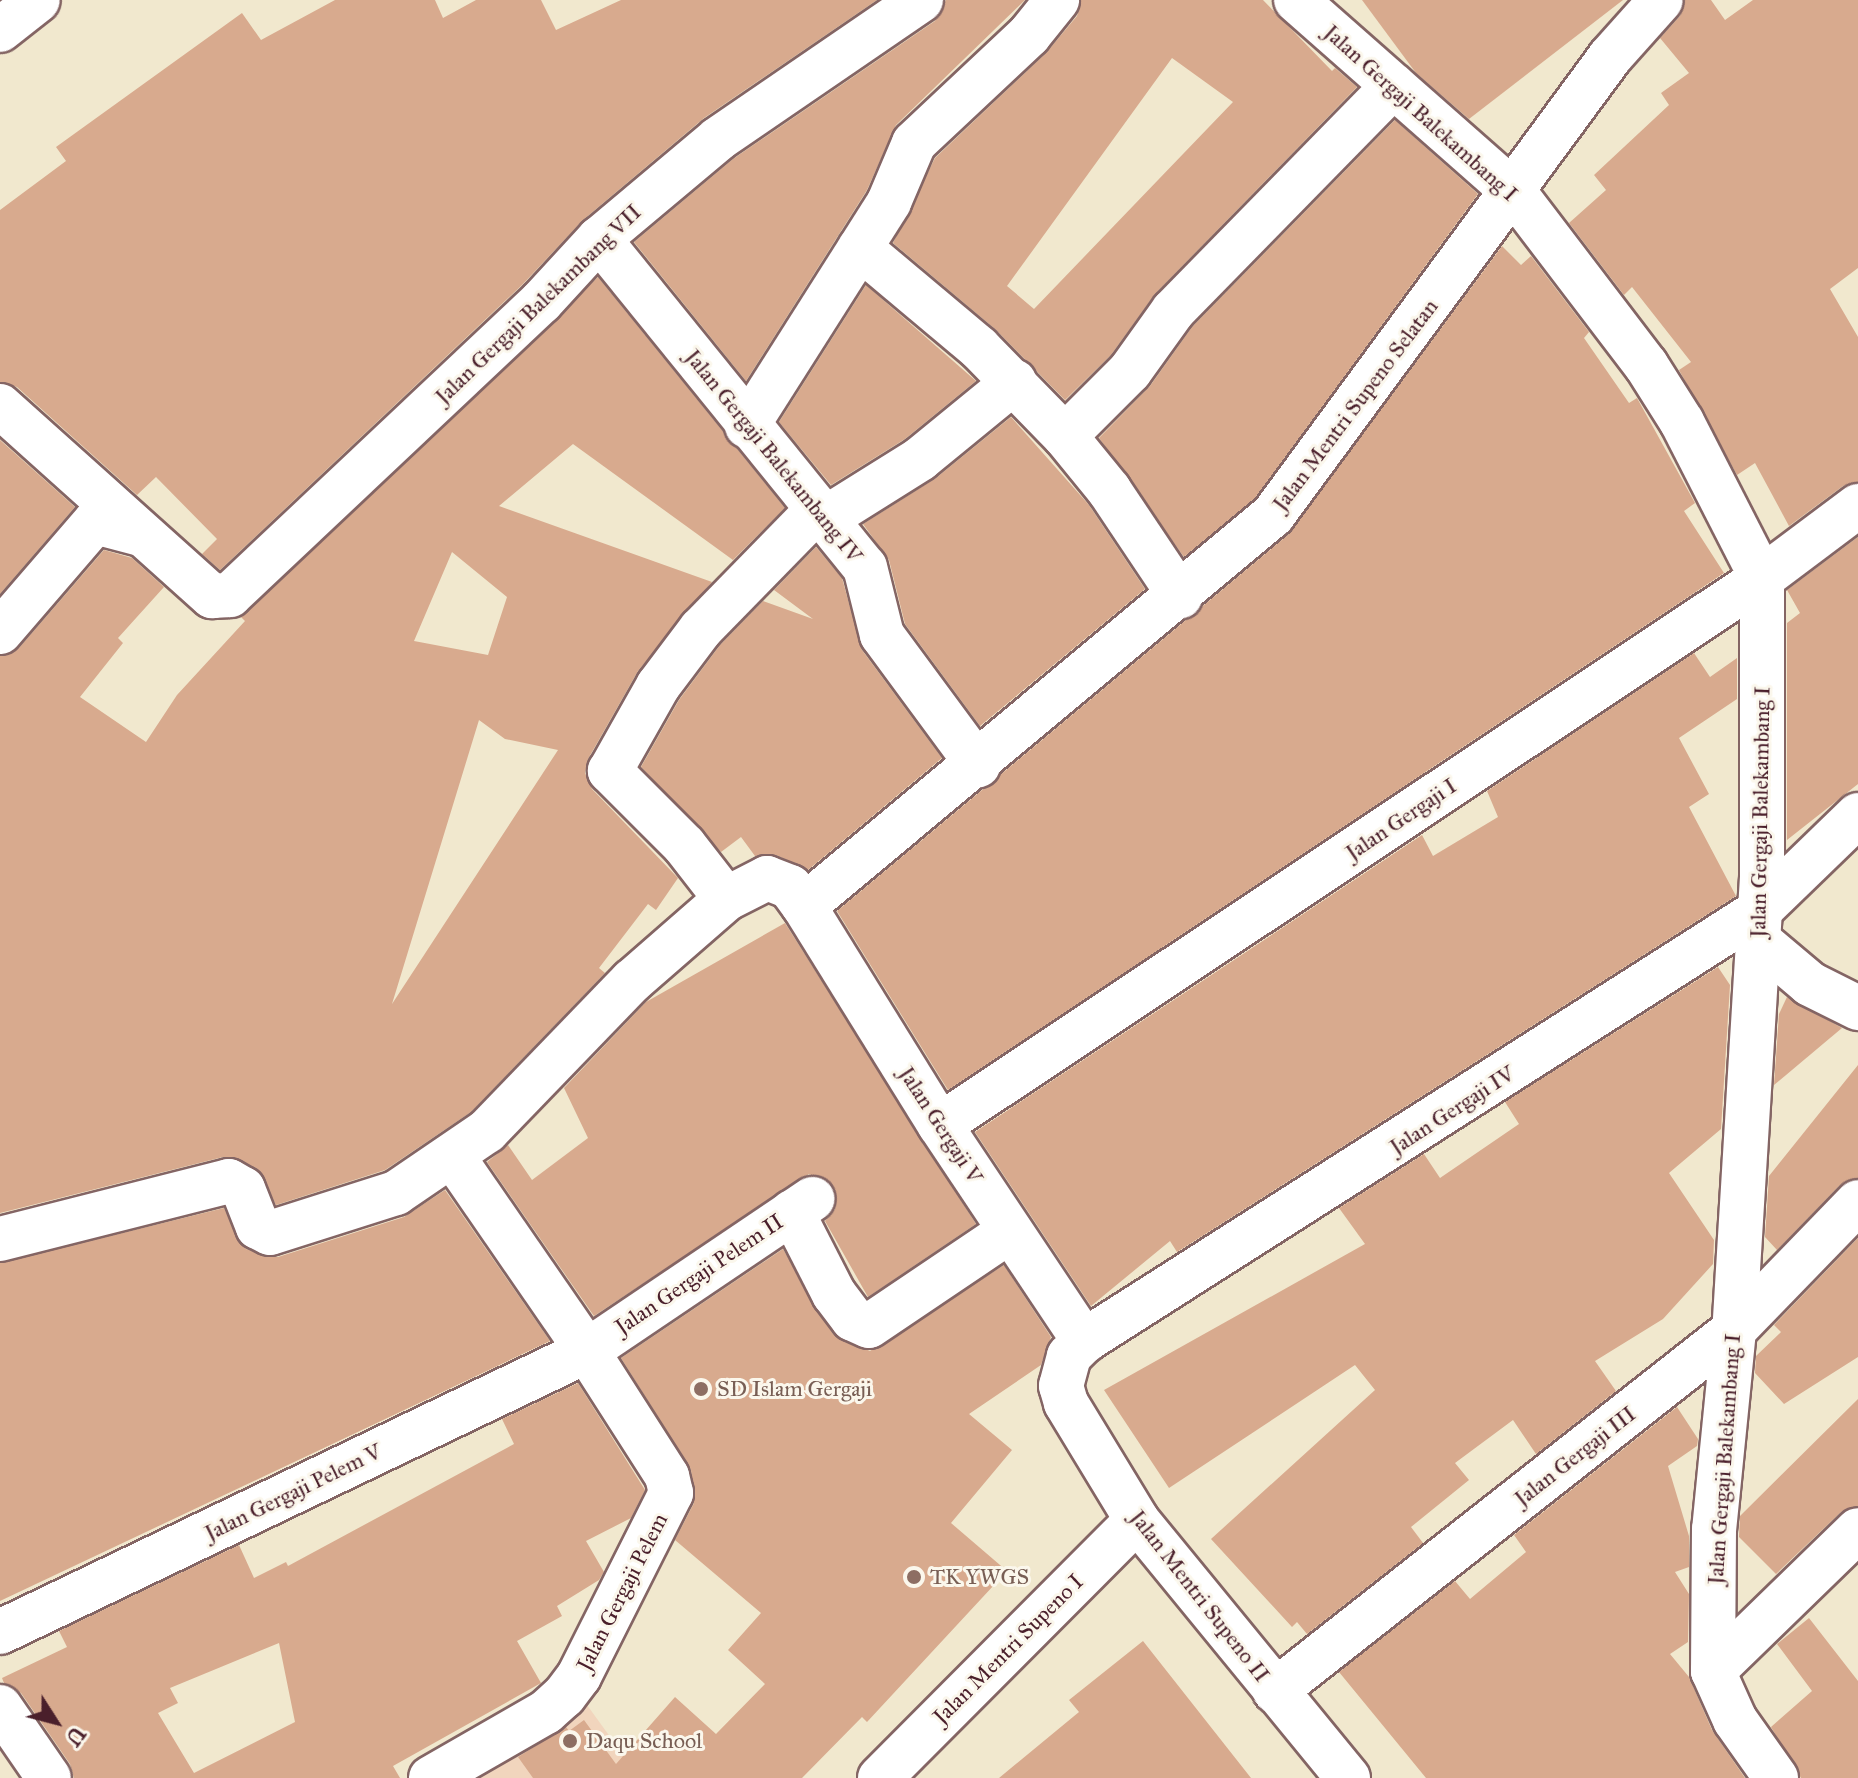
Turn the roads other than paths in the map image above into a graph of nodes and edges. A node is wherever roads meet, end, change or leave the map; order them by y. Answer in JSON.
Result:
{"nodes":[{"id":1,"x":38,"y":0,"type":"edge"},
{"id":2,"x":921,"y":0,"type":"edge"},
{"id":3,"x":1057,"y":0,"type":"edge"},
{"id":4,"x":1296,"y":0,"type":"edge"},
{"id":5,"x":1661,"y":0,"type":"edge"},
{"id":6,"x":0,"y":30,"type":"edge"},
{"id":7,"x":1393,"y":86,"type":"junction"},
{"id":8,"x":1514,"y":192,"type":"junction"},
{"id":9,"x":599,"y":239,"type":"junction"},
{"id":10,"x":860,"y":248,"type":"junction"},
{"id":11,"x":1014,"y":382,"type":"junction"},
{"id":12,"x":0,"y":406,"type":"edge"},
{"id":13,"x":747,"y":426,"type":"junction"},
{"id":14,"x":1065,"y":436,"type":"junction"},
{"id":15,"x":1858,"y":506,"type":"edge"},
{"id":16,"x":822,"y":514,"type":"junction"},
{"id":17,"x":140,"y":534,"type":"junction"},
{"id":18,"x":1762,"y":578,"type":"junction"},
{"id":19,"x":1180,"y":596,"type":"junction"},
{"id":20,"x":0,"y":632,"type":"edge"},
{"id":21,"x":978,"y":765,"type":"junction"},
{"id":22,"x":1858,"y":815,"type":"edge"},
{"id":23,"x":726,"y":899,"type":"junction"},
{"id":24,"x":804,"y":906,"type":"junction"},
{"id":25,"x":1758,"y":926,"type":"junction"},
{"id":26,"x":1858,"y":1008,"type":"edge"},
{"id":27,"x":940,"y":1125,"type":"junction"},
{"id":28,"x":453,"y":1157,"type":"junction"},
{"id":29,"x":1858,"y":1202,"type":"edge"},
{"id":30,"x":1010,"y":1231,"type":"junction"},
{"id":31,"x":0,"y":1239,"type":"edge"},
{"id":32,"x":1734,"y":1330,"type":"junction"},
{"id":33,"x":1084,"y":1341,"type":"junction"},
{"id":34,"x":587,"y":1351,"type":"junction"},
{"id":35,"x":1066,"y":1403,"type":"joint"},
{"id":36,"x":1137,"y":1520,"type":"junction"},
{"id":37,"x":1858,"y":1530,"type":"edge"},
{"id":38,"x":0,"y":1632,"type":"edge"},
{"id":39,"x":1713,"y":1671,"type":"junction"},
{"id":40,"x":1275,"y":1691,"type":"junction"},
{"id":41,"x":0,"y":1707,"type":"edge"},
{"id":42,"x":49,"y":1778,"type":"edge"},
{"id":43,"x":431,"y":1778,"type":"edge"},
{"id":44,"x":880,"y":1778,"type":"edge"},
{"id":45,"x":1348,"y":1778,"type":"edge"},
{"id":46,"x":1776,"y":1778,"type":"edge"}],
"edges":[{"from":1,"to":6,"type":"street"},
{"from":2,"to":9,"type":"street","name":"Jalan Gergaji Balekambang VII"},
{"from":3,"to":10,"type":"street"},
{"from":4,"to":7,"type":"street","name":"Jalan Gergaji Balekambang I"},
{"from":5,"to":8,"type":"street","name":"Jalan Mentri Supeno Selatan"},
{"from":7,"to":8,"type":"street","name":"Jalan Gergaji Balekambang I"},
{"from":7,"to":14,"type":"street"},
{"from":8,"to":18,"type":"street","name":"Jalan Gergaji Balekambang I"},
{"from":8,"to":19,"type":"street","name":"Jalan Mentri Supeno Selatan"},
{"from":9,"to":13,"type":"street","name":"Jalan Gergaji Balekambang IV"},
{"from":9,"to":17,"type":"street","name":"Jalan Gergaji Balekambang VII"},
{"from":10,"to":11,"type":"street"},
{"from":10,"to":13,"type":"street"},
{"from":11,"to":14,"type":"street"},
{"from":11,"to":16,"type":"street"},
{"from":12,"to":17,"type":"street"},
{"from":13,"to":16,"type":"street","name":"Jalan Gergaji Balekambang IV"},
{"from":14,"to":19,"type":"street"},
{"from":15,"to":18,"type":"street","name":"Jalan Gergaji I"},
{"from":16,"to":21,"type":"street","name":"Jalan Gergaji Balekambang IV"},
{"from":16,"to":23,"type":"street"},
{"from":17,"to":20,"type":"street"},
{"from":18,"to":25,"type":"street","name":"Jalan Gergaji Balekambang I"},
{"from":18,"to":27,"type":"street","name":"Jalan Gergaji I"},
{"from":19,"to":21,"type":"street","name":"Jalan Mentri Supeno Selatan"},
{"from":21,"to":24,"type":"street","name":"Jalan Mentri Supeno Selatan"},
{"from":22,"to":25,"type":"street","name":"Jalan Gergaji IV"},
{"from":23,"to":24,"type":"street","name":"Jalan Gergaji V"},
{"from":23,"to":28,"type":"street","name":"Jalan Gergaji V"},
{"from":24,"to":27,"type":"street","name":"Jalan Gergaji V"},
{"from":25,"to":26,"type":"street"},
{"from":25,"to":32,"type":"street","name":"Jalan Gergaji Balekambang I"},
{"from":25,"to":33,"type":"street","name":"Jalan Gergaji IV"},
{"from":27,"to":30,"type":"street","name":"Jalan Gergaji V"},
{"from":28,"to":31,"type":"street","name":"Jalan Gergaji V"},
{"from":28,"to":34,"type":"street","name":"Jalan Gergaji Pelem"},
{"from":29,"to":32,"type":"street","name":"Jalan Gergaji III"},
{"from":30,"to":33,"type":"street","name":"Jalan Gergaji V"},
{"from":30,"to":34,"type":"street","name":"Jalan Gergaji Pelem II"},
{"from":32,"to":39,"type":"street","name":"Jalan Gergaji Balekambang I"},
{"from":32,"to":40,"type":"street","name":"Jalan Gergaji III"},
{"from":33,"to":35,"type":"street","name":"Jalan Gergaji IV"},
{"from":34,"to":38,"type":"street","name":"Jalan Gergaji Pelem V"},
{"from":34,"to":43,"type":"street","name":"Jalan Gergaji Pelem"},
{"from":35,"to":36,"type":"street","name":"Jalan Mentri Supeno II"},
{"from":36,"to":40,"type":"street","name":"Jalan Mentri Supeno II"},
{"from":36,"to":44,"type":"street","name":"Jalan Mentri Supeno I"},
{"from":37,"to":39,"type":"street"},
{"from":39,"to":46,"type":"street","name":"Jalan Gergaji Balekambang I"},
{"from":40,"to":45,"type":"street","name":"Jalan Mentri Supeno II"},
{"from":41,"to":42,"type":"street"}]}
